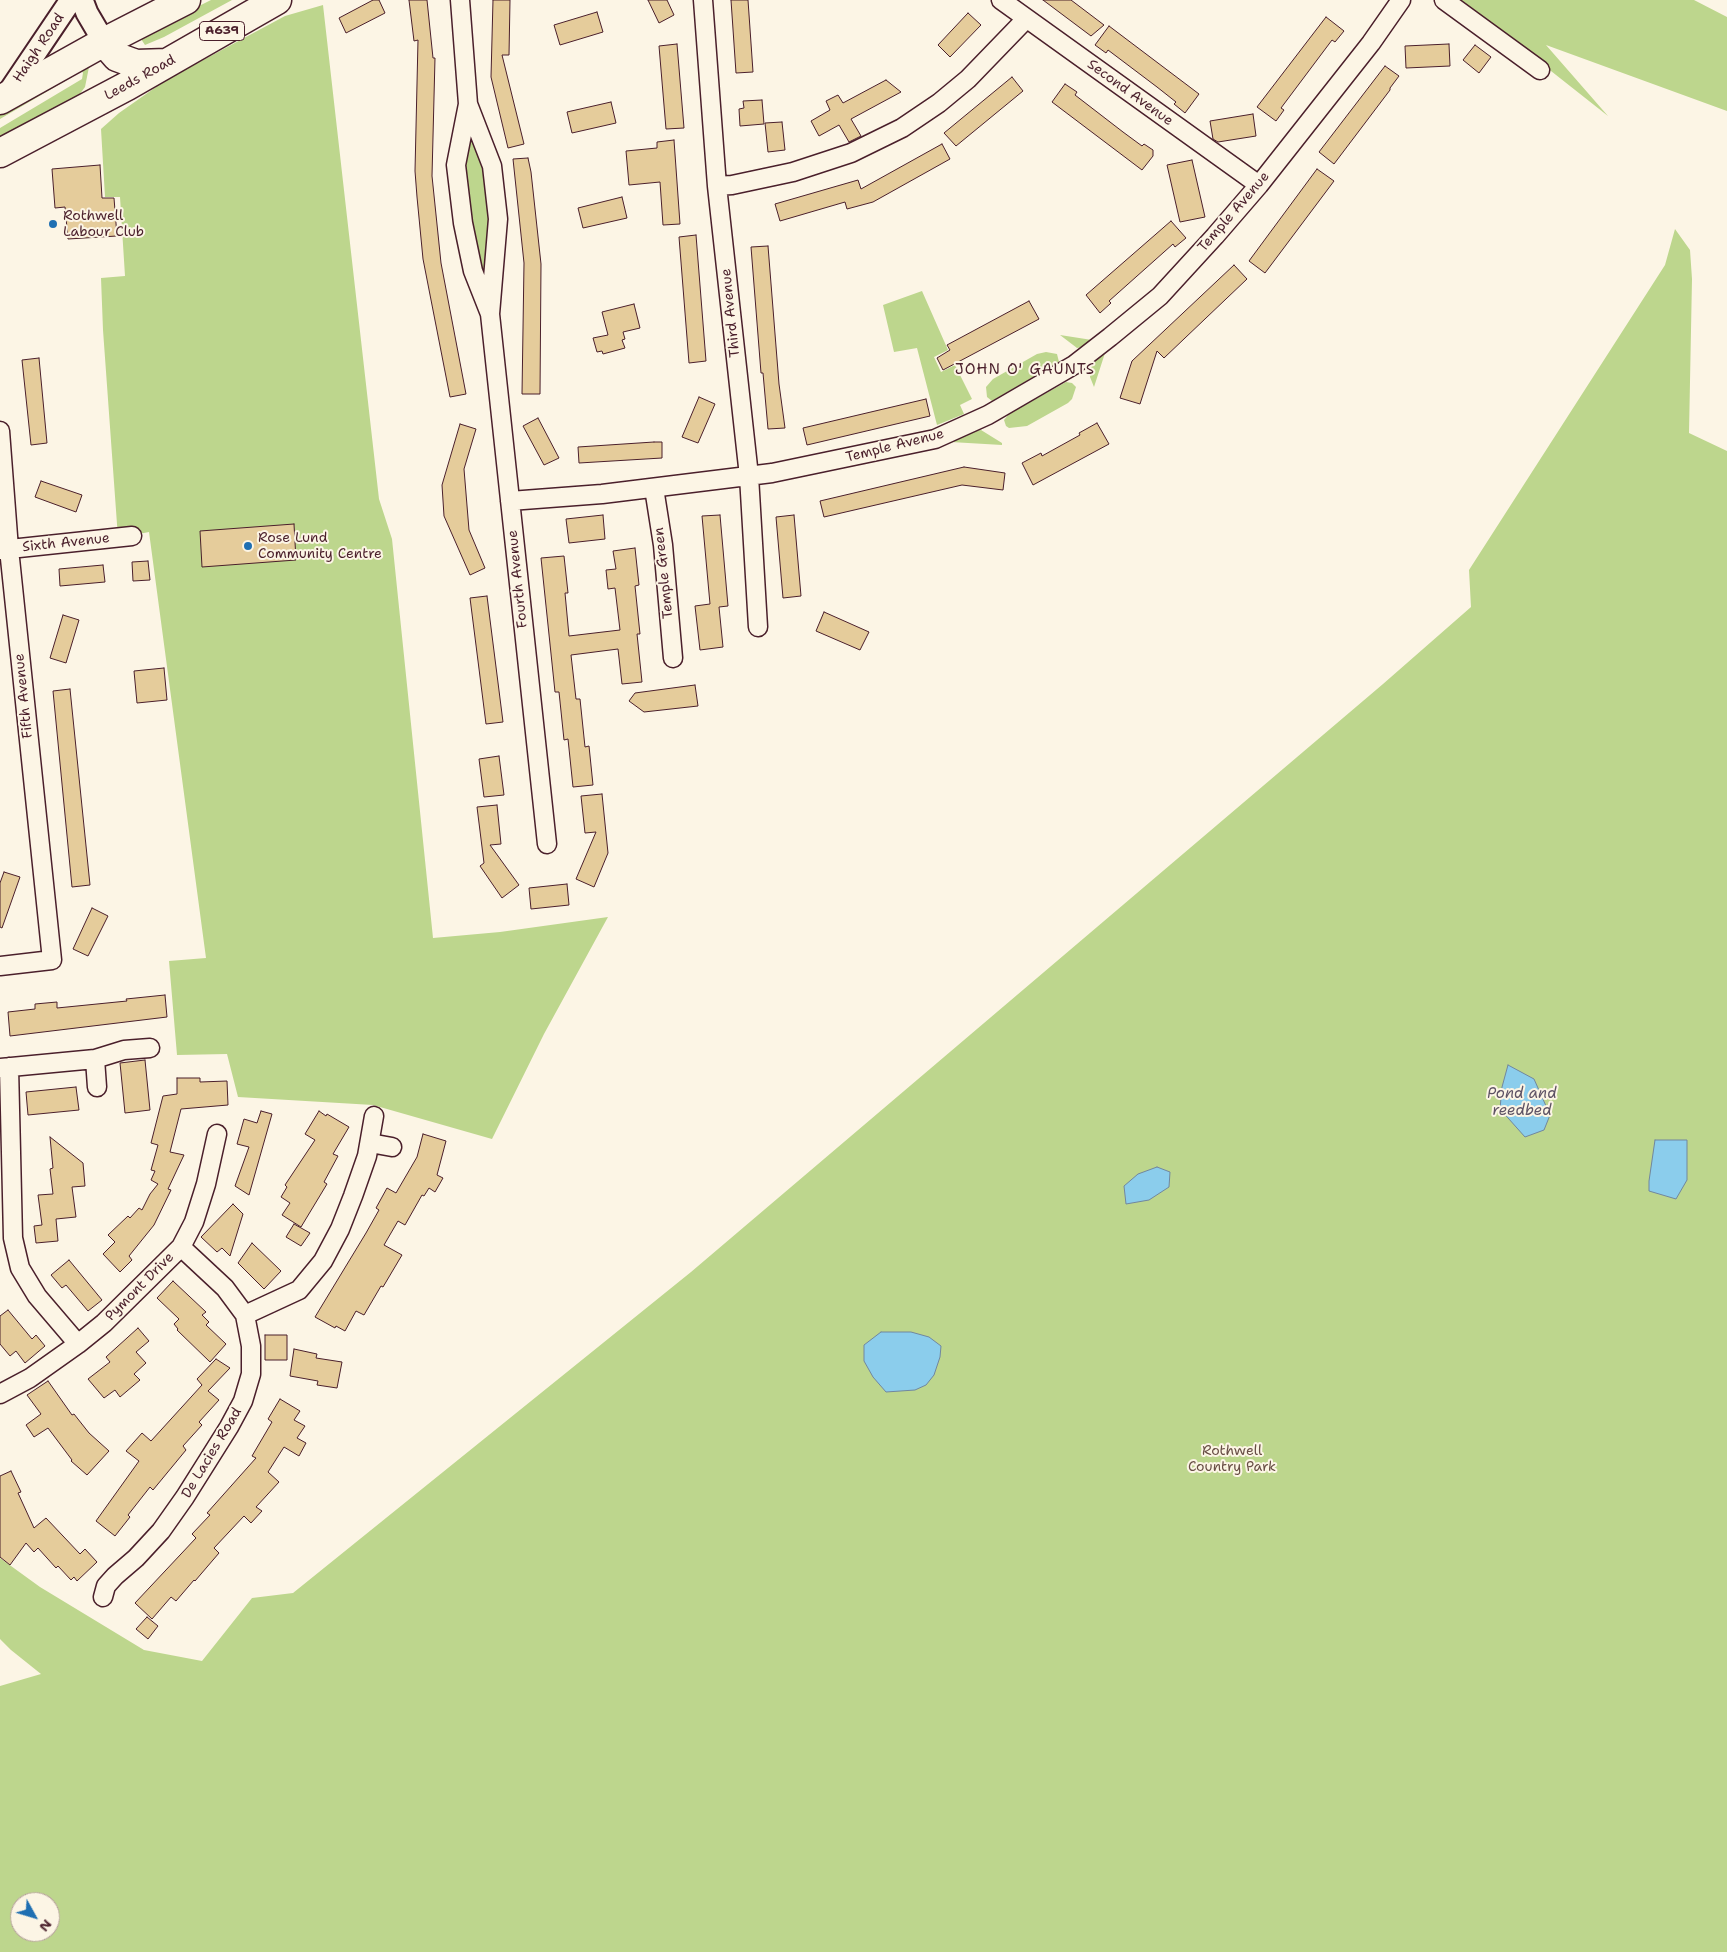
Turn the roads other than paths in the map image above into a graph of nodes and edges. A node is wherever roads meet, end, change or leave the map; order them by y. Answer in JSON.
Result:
{"nodes":[{"id":1,"x":72,"y":0,"type":"edge"},
{"id":2,"x":82,"y":0,"type":"edge"},
{"id":3,"x":186,"y":0,"type":"edge"},
{"id":4,"x":278,"y":0,"type":"edge"},
{"id":5,"x":460,"y":0,"type":"edge"},
{"id":6,"x":703,"y":0,"type":"edge"},
{"id":7,"x":1002,"y":0,"type":"edge"},
{"id":8,"x":1401,"y":0,"type":"edge"},
{"id":9,"x":1444,"y":0,"type":"edge"},
{"id":10,"x":1026,"y":19,"type":"junction"},
{"id":11,"x":104,"y":42,"type":"junction"},
{"id":12,"x":167,"y":63,"type":"junction"},
{"id":13,"x":1540,"y":70,"type":"dead end"},
{"id":14,"x":3,"y":98,"type":"edge"},
{"id":15,"x":468,"y":104,"type":"junction"},
{"id":16,"x":91,"y":105,"type":"junction"},
{"id":17,"x":0,"y":153,"type":"edge"},
{"id":18,"x":1259,"y":185,"type":"junction"},
{"id":19,"x":717,"y":186,"type":"junction"},
{"id":20,"x":490,"y":314,"type":"junction"},
{"id":21,"x":0,"y":431,"type":"edge"},
{"id":22,"x":749,"y":476,"type":"junction"},
{"id":23,"x":654,"y":488,"type":"junction"},
{"id":24,"x":510,"y":501,"type":"junction"},
{"id":25,"x":132,"y":536,"type":"dead end"},
{"id":26,"x":4,"y":550,"type":"edge"},
{"id":27,"x":758,"y":627,"type":"dead end"},
{"id":28,"x":673,"y":658,"type":"dead end"},
{"id":29,"x":547,"y":844,"type":"dead end"},
{"id":30,"x":0,"y":966,"type":"edge"},
{"id":31,"x":150,"y":1048,"type":"dead end"},
{"id":32,"x":95,"y":1059,"type":"junction"},
{"id":33,"x":4,"y":1068,"type":"edge"},
{"id":34,"x":97,"y":1087,"type":"dead end"},
{"id":35,"x":374,"y":1116,"type":"dead end"},
{"id":36,"x":217,"y":1134,"type":"dead end"},
{"id":37,"x":370,"y":1143,"type":"junction"},
{"id":38,"x":392,"y":1147,"type":"dead end"},
{"id":39,"x":6,"y":1239,"type":"edge"},
{"id":40,"x":181,"y":1247,"type":"junction"},
{"id":41,"x":245,"y":1315,"type":"junction"},
{"id":42,"x":78,"y":1344,"type":"junction"},
{"id":43,"x":0,"y":1394,"type":"edge"},
{"id":44,"x":103,"y":1597,"type":"dead end"}],
"edges":[{"from":1,"to":14,"type":"street","name":"Haigh Road"},
{"from":2,"to":11,"type":"street","name":"Haigh Road"},
{"from":3,"to":11,"type":"main road"},
{"from":4,"to":12,"type":"main road","name":"Leeds Road","number":"A639"},
{"from":5,"to":15,"type":"street","name":"Fourth Avenue"},
{"from":6,"to":19,"type":"street","name":"Third Avenue"},
{"from":7,"to":10,"type":"street","name":"Second Avenue"},
{"from":8,"to":18,"type":"street","name":"Temple Avenue"},
{"from":9,"to":13,"type":"street"},
{"from":10,"to":18,"type":"street","name":"Second Avenue"},
{"from":10,"to":19,"type":"street"},
{"from":11,"to":12,"type":"main road"},
{"from":11,"to":14,"type":"main road"},
{"from":11,"to":16,"type":"main road"},
{"from":12,"to":16,"type":"main road","name":"Leeds Road","number":"A639"},
{"from":15,"to":20,"type":"street","name":"Fourth Avenue"},
{"from":15,"to":20,"type":"street","name":"Fourth Avenue"},
{"from":16,"to":17,"type":"main road","name":"Leeds Road","number":"A639"},
{"from":18,"to":22,"type":"street","name":"Temple Avenue"},
{"from":19,"to":22,"type":"street","name":"Third Avenue"},
{"from":20,"to":24,"type":"street","name":"Fourth Avenue"},
{"from":21,"to":26,"type":"street","name":"Fifth Avenue"},
{"from":22,"to":23,"type":"street","name":"Temple Avenue"},
{"from":22,"to":27,"type":"street","name":"Third Avenue"},
{"from":23,"to":24,"type":"street","name":"Temple Avenue"},
{"from":23,"to":28,"type":"street","name":"Temple Green"},
{"from":24,"to":29,"type":"street","name":"Fourth Avenue"},
{"from":25,"to":26,"type":"street","name":"Sixth Avenue"},
{"from":26,"to":30,"type":"street","name":"Fifth Avenue"},
{"from":31,"to":32,"type":"street"},
{"from":32,"to":33,"type":"street"},
{"from":32,"to":34,"type":"street"},
{"from":33,"to":39,"type":"street"},
{"from":35,"to":37,"type":"street"},
{"from":36,"to":40,"type":"street","name":"Pymont Drive"},
{"from":37,"to":38,"type":"street"},
{"from":37,"to":41,"type":"street"},
{"from":39,"to":42,"type":"street"},
{"from":40,"to":41,"type":"street","name":"De Lacies Road"},
{"from":40,"to":42,"type":"street","name":"Pymont Drive"},
{"from":41,"to":44,"type":"street","name":"De Lacies Road"},
{"from":42,"to":43,"type":"street","name":"Pymont Drive"}]}
